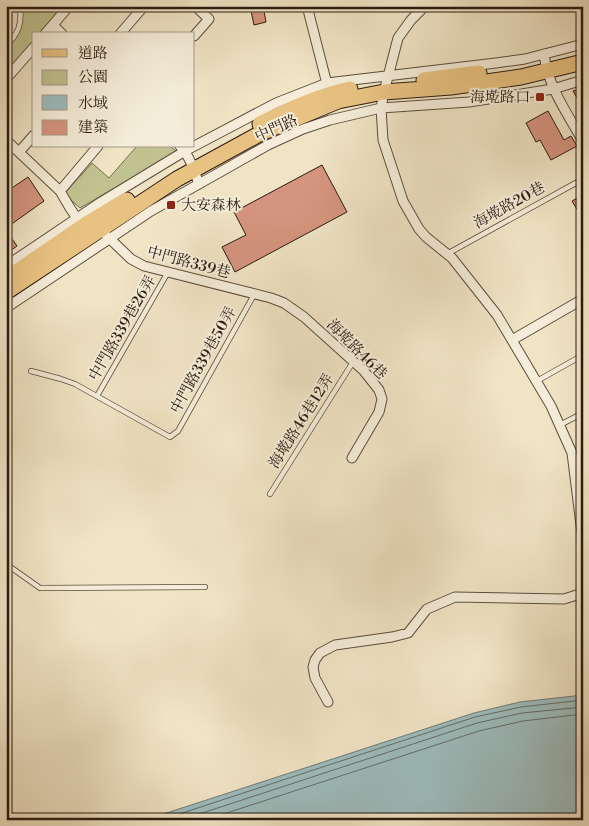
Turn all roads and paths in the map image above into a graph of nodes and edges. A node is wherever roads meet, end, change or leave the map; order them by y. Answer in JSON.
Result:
{"nodes":[{"id":1,"x":20,"y":6,"type":"edge"},
{"id":2,"x":69,"y":6,"type":"edge"},
{"id":3,"x":144,"y":6,"type":"edge"},
{"id":4,"x":194,"y":6,"type":"edge"},
{"id":5,"x":308,"y":6,"type":"edge"},
{"id":6,"x":425,"y":6,"type":"edge"},
{"id":7,"x":53,"y":25,"type":"junction"},
{"id":8,"x":47,"y":32,"type":"edge"},
{"id":9,"x":60,"y":32,"type":"edge"},
{"id":10,"x":122,"y":32,"type":"edge"},
{"id":11,"x":195,"y":35,"type":"edge"},
{"id":12,"x":583,"y":44,"type":"edge"},
{"id":13,"x":6,"y":46,"type":"edge"},
{"id":14,"x":32,"y":49,"type":"edge"},
{"id":15,"x":583,"y":52,"type":"edge"},
{"id":16,"x":545,"y":62,"type":"junction"},
{"id":17,"x":583,"y":62,"type":"edge"},
{"id":18,"x":6,"y":79,"type":"edge"},
{"id":19,"x":583,"y":80,"type":"edge"},
{"id":20,"x":386,"y":83,"type":"junction"},
{"id":21,"x":328,"y":88,"type":"junction"},
{"id":22,"x":553,"y":89,"type":"junction"},
{"id":23,"x":382,"y":108,"type":"junction"},
{"id":24,"x":32,"y":137,"type":"edge"},
{"id":25,"x":6,"y":140,"type":"edge"},
{"id":26,"x":583,"y":141,"type":"edge"},
{"id":27,"x":96,"y":148,"type":"edge"},
{"id":28,"x":19,"y":152,"type":"junction"},
{"id":29,"x":189,"y":162,"type":"edge"},
{"id":30,"x":583,"y":179,"type":"edge"},
{"id":31,"x":60,"y":191,"type":"junction"},
{"id":32,"x":93,"y":227,"type":"junction"},
{"id":33,"x":447,"y":254,"type":"junction"},
{"id":34,"x":6,"y":266,"type":"edge"},
{"id":35,"x":168,"y":272,"type":"junction"},
{"id":36,"x":6,"y":279,"type":"edge"},
{"id":37,"x":6,"y":292,"type":"edge"},
{"id":38,"x":255,"y":294,"type":"junction"},
{"id":39,"x":583,"y":299,"type":"edge"},
{"id":40,"x":6,"y":308,"type":"edge"},
{"id":41,"x":304,"y":317,"type":"joint"},
{"id":42,"x":512,"y":340,"type":"junction"},
{"id":43,"x":583,"y":355,"type":"edge"},
{"id":44,"x":353,"y":362,"type":"junction"},
{"id":45,"x":31,"y":371,"type":"dead end"},
{"id":46,"x":535,"y":382,"type":"junction"},
{"id":47,"x":97,"y":396,"type":"junction"},
{"id":48,"x":583,"y":413,"type":"edge"},
{"id":49,"x":560,"y":425,"type":"junction"},
{"id":50,"x":170,"y":437,"type":"joint"},
{"id":51,"x":352,"y":458,"type":"dead end"},
{"id":52,"x":579,"y":487,"type":"edge"},
{"id":53,"x":270,"y":494,"type":"dead end"},
{"id":54,"x":583,"y":541,"type":"edge"},
{"id":55,"x":6,"y":564,"type":"edge"},
{"id":56,"x":205,"y":587,"type":"dead end"},
{"id":57,"x":583,"y":593,"type":"edge"},
{"id":58,"x":328,"y":702,"type":"dead end"}],
"edges":[{"from":1,"to":13,"type":"lane"},
{"from":2,"to":7,"type":"street"},
{"from":3,"to":10,"type":"street"},
{"from":4,"to":11,"type":"street"},
{"from":5,"to":21,"type":"street"},
{"from":6,"to":20,"type":"street"},
{"from":7,"to":8,"type":"street"},
{"from":7,"to":9,"type":"street"},
{"from":12,"to":16,"type":"street","name":"中門路"},
{"from":14,"to":18,"type":"street"},
{"from":15,"to":16,"type":"main road","name":"中門路"},
{"from":16,"to":17,"type":"main road","name":"中門路"},
{"from":16,"to":20,"type":"main road","name":"中門路"},
{"from":16,"to":22,"type":"street"},
{"from":19,"to":22,"type":"street","name":"中門路"},
{"from":20,"to":21,"type":"main road","name":"中門路"},
{"from":20,"to":23,"type":"street"},
{"from":20,"to":29,"type":"main road","name":"中門路"},
{"from":21,"to":29,"type":"main road","name":"中門路"},
{"from":22,"to":23,"type":"street","name":"中門路"},
{"from":22,"to":26,"type":"street"},
{"from":23,"to":29,"type":"street","name":"中門路"},
{"from":23,"to":33,"type":"street"},
{"from":24,"to":28,"type":"street"},
{"from":25,"to":28,"type":"street","name":"中門路339巷"},
{"from":27,"to":31,"type":"street"},
{"from":28,"to":31,"type":"street","name":"中門路339巷"},
{"from":29,"to":32,"type":"main road","name":"中門路"},
{"from":29,"to":32,"type":"street","name":"中門路"},
{"from":30,"to":33,"type":"lane","name":"海墘路20巷"},
{"from":31,"to":32,"type":"street","name":"中門路339巷"},
{"from":32,"to":34,"type":"street","name":"中門路"},
{"from":32,"to":35,"type":"street","name":"中門路339巷"},
{"from":32,"to":36,"type":"main road","name":"中門路"},
{"from":32,"to":37,"type":"main road","name":"中門路"},
{"from":32,"to":40,"type":"street","name":"中門路"},
{"from":33,"to":42,"type":"street"},
{"from":35,"to":38,"type":"street","name":"中門路339巷"},
{"from":35,"to":47,"type":"lane","name":"中門路339巷26弄"},
{"from":38,"to":41,"type":"street","name":"中門路339巷"},
{"from":38,"to":50,"type":"lane","name":"中門路339巷50弄"},
{"from":39,"to":42,"type":"street"},
{"from":41,"to":44,"type":"street","name":"海墘路46巷"},
{"from":42,"to":46,"type":"street"},
{"from":43,"to":46,"type":"lane"},
{"from":44,"to":51,"type":"street","name":"海墘路46巷"},
{"from":44,"to":53,"type":"lane","name":"海墘路46巷12弄"},
{"from":45,"to":47,"type":"lane","name":"中門路339巷26弄"},
{"from":46,"to":49,"type":"street"},
{"from":47,"to":50,"type":"lane","name":"中門路339巷26弄"},
{"from":48,"to":49,"type":"lane"},
{"from":49,"to":52,"type":"street"},
{"from":52,"to":54,"type":"street"},
{"from":55,"to":56,"type":"lane"},
{"from":57,"to":58,"type":"street"}]}
